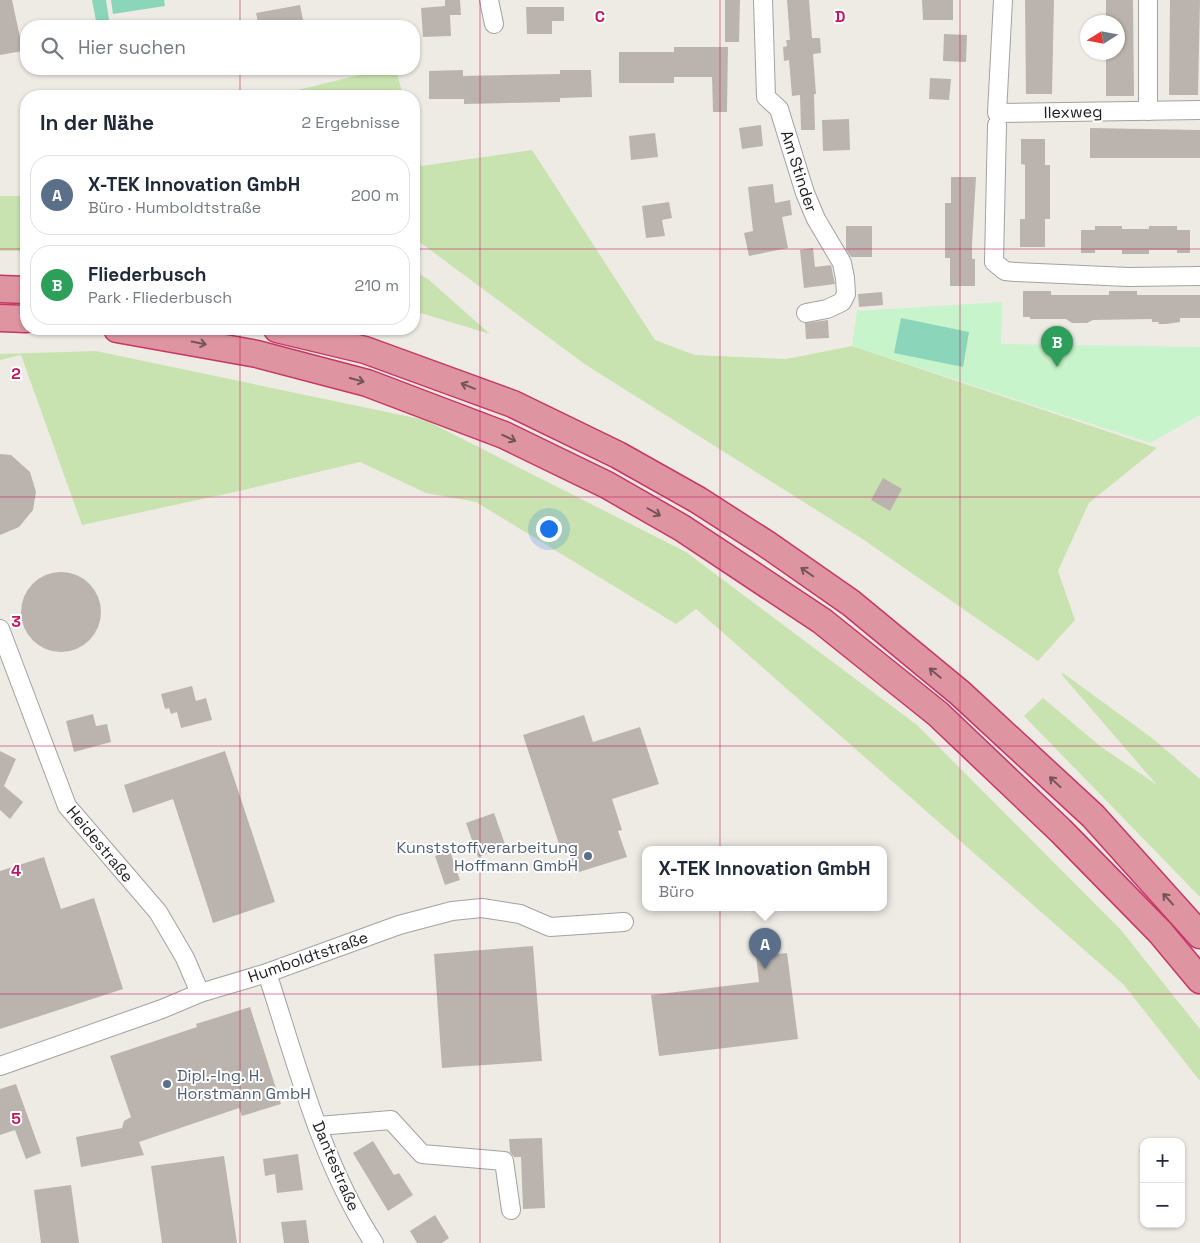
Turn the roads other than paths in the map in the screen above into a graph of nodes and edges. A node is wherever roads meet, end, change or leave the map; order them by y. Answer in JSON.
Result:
{"nodes":[{"id":1,"x":489,"y":0,"type":"edge"},
{"id":2,"x":763,"y":0,"type":"edge"},
{"id":3,"x":1003,"y":0,"type":"edge"},
{"id":4,"x":1148,"y":0,"type":"edge"},
{"id":5,"x":494,"y":24,"type":"dead end"},
{"id":6,"x":1200,"y":110,"type":"edge"},
{"id":7,"x":1148,"y":111,"type":"junction"},
{"id":8,"x":997,"y":119,"type":"junction"},
{"id":9,"x":1200,"y":276,"type":"edge"},
{"id":10,"x":0,"y":289,"type":"edge"},
{"id":11,"x":20,"y":290,"type":"edge"},
{"id":12,"x":806,"y":313,"type":"dead end"},
{"id":13,"x":0,"y":318,"type":"edge"},
{"id":14,"x":20,"y":319,"type":"edge"},
{"id":15,"x":151,"y":335,"type":"edge"},
{"id":16,"x":302,"y":335,"type":"edge"},
{"id":17,"x":0,"y":629,"type":"edge"},
{"id":18,"x":624,"y":922,"type":"dead end"},
{"id":19,"x":1200,"y":935,"type":"edge"},
{"id":20,"x":267,"y":973,"type":"junction"},
{"id":21,"x":1200,"y":980,"type":"edge"},
{"id":22,"x":200,"y":993,"type":"junction"},
{"id":23,"x":0,"y":1066,"type":"edge"},
{"id":24,"x":318,"y":1126,"type":"junction"},
{"id":25,"x":511,"y":1210,"type":"dead end"},
{"id":26,"x":374,"y":1243,"type":"edge"}],
"edges":[{"from":1,"to":5,"type":"street"},
{"from":2,"to":12,"type":"street","name":"Am Stinder"},
{"from":3,"to":8,"type":"street"},
{"from":4,"to":7,"type":"street"},
{"from":6,"to":7,"type":"street","name":"Ilexweg"},
{"from":7,"to":8,"type":"street","name":"Ilexweg"},
{"from":8,"to":9,"type":"street"},
{"from":10,"to":11,"type":"highway"},
{"from":13,"to":14,"type":"highway"},
{"from":15,"to":21,"type":"highway","one_way":true},
{"from":19,"to":16,"type":"highway","one_way":true},
{"from":17,"to":22,"type":"street","name":"Heidestraße"},
{"from":18,"to":20,"type":"street","name":"Humboldtstraße"},
{"from":20,"to":22,"type":"street","name":"Humboldtstraße"},
{"from":20,"to":24,"type":"street","name":"Dantestraße"},
{"from":22,"to":23,"type":"street","name":"Humboldtstraße"},
{"from":24,"to":25,"type":"street"},
{"from":24,"to":26,"type":"street","name":"Dantestraße"}]}
